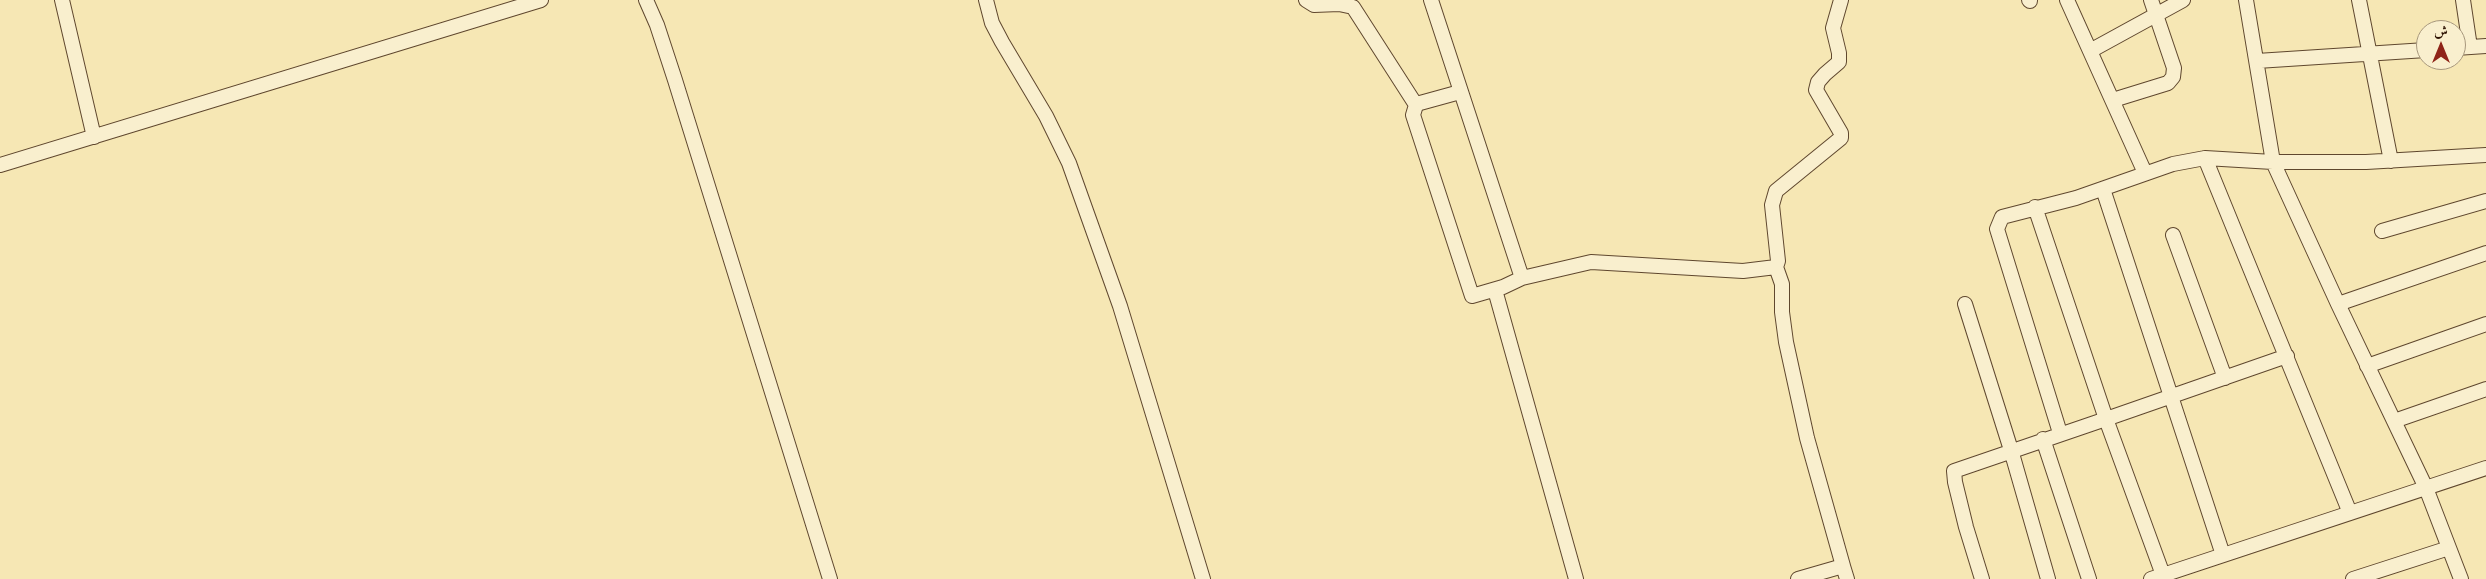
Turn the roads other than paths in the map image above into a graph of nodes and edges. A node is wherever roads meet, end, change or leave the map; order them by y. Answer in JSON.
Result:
{"nodes":[{"id":1,"x":62,"y":0,"type":"edge"},
{"id":2,"x":541,"y":0,"type":"edge"},
{"id":3,"x":646,"y":0,"type":"edge"},
{"id":4,"x":986,"y":0,"type":"edge"},
{"id":5,"x":1306,"y":0,"type":"edge"},
{"id":6,"x":1431,"y":0,"type":"edge"},
{"id":7,"x":1841,"y":0,"type":"edge"},
{"id":8,"x":2067,"y":0,"type":"edge"},
{"id":9,"x":2151,"y":0,"type":"edge"},
{"id":10,"x":2183,"y":0,"type":"edge"},
{"id":11,"x":2246,"y":0,"type":"edge"},
{"id":12,"x":2359,"y":0,"type":"edge"},
{"id":13,"x":2462,"y":0,"type":"edge"},
{"id":14,"x":2156,"y":14,"type":"junction"},
{"id":15,"x":2470,"y":46,"type":"junction"},
{"id":16,"x":2486,"y":46,"type":"edge"},
{"id":17,"x":2466,"y":47,"type":"edge"},
{"id":18,"x":2090,"y":51,"type":"junction"},
{"id":19,"x":2416,"y":51,"type":"edge"},
{"id":20,"x":2368,"y":54,"type":"junction"},
{"id":21,"x":2257,"y":61,"type":"junction"},
{"id":22,"x":1460,"y":92,"type":"junction"},
{"id":23,"x":2113,"y":100,"type":"junction"},
{"id":24,"x":1416,"y":106,"type":"junction"},
{"id":25,"x":94,"y":137,"type":"junction"},
{"id":26,"x":2486,"y":155,"type":"edge"},
{"id":27,"x":2205,"y":158,"type":"junction"},
{"id":28,"x":2392,"y":161,"type":"junction"},
{"id":29,"x":2273,"y":162,"type":"junction"},
{"id":30,"x":0,"y":165,"type":"edge"},
{"id":31,"x":2145,"y":173,"type":"junction"},
{"id":32,"x":2103,"y":189,"type":"junction"},
{"id":33,"x":2486,"y":201,"type":"edge"},
{"id":34,"x":2035,"y":207,"type":"junction"},
{"id":35,"x":2382,"y":231,"type":"dead end"},
{"id":36,"x":2173,"y":235,"type":"dead end"},
{"id":37,"x":2486,"y":253,"type":"edge"},
{"id":38,"x":1776,"y":267,"type":"junction"},
{"id":39,"x":1522,"y":278,"type":"junction"},
{"id":40,"x":1495,"y":290,"type":"junction"},
{"id":41,"x":1965,"y":304,"type":"dead end"},
{"id":42,"x":2338,"y":304,"type":"junction"},
{"id":43,"x":2486,"y":324,"type":"edge"},
{"id":44,"x":2287,"y":356,"type":"junction"},
{"id":45,"x":2367,"y":366,"type":"junction"},
{"id":46,"x":2225,"y":378,"type":"junction"},
{"id":47,"x":2486,"y":389,"type":"edge"},
{"id":48,"x":2170,"y":398,"type":"junction"},
{"id":49,"x":2106,"y":419,"type":"junction"},
{"id":50,"x":2394,"y":421,"type":"junction"},
{"id":51,"x":2060,"y":433,"type":"junction"},
{"id":52,"x":2042,"y":439,"type":"junction"},
{"id":53,"x":2011,"y":450,"type":"junction"},
{"id":54,"x":2486,"y":468,"type":"edge"},
{"id":55,"x":2426,"y":488,"type":"junction"},
{"id":56,"x":2350,"y":513,"type":"junction"},
{"id":57,"x":2449,"y":548,"type":"junction"},
{"id":58,"x":2223,"y":555,"type":"junction"},
{"id":59,"x":1845,"y":572,"type":"edge"},
{"id":60,"x":2157,"y":577,"type":"edge"},
{"id":61,"x":830,"y":579,"type":"edge"},
{"id":62,"x":1203,"y":579,"type":"edge"},
{"id":63,"x":1576,"y":579,"type":"edge"},
{"id":64,"x":1798,"y":579,"type":"edge"},
{"id":65,"x":1982,"y":579,"type":"edge"},
{"id":66,"x":2048,"y":579,"type":"edge"},
{"id":67,"x":2089,"y":579,"type":"edge"},
{"id":68,"x":2353,"y":579,"type":"edge"},
{"id":69,"x":2461,"y":579,"type":"edge"}],
"edges":[{"from":1,"to":25,"type":"street"},
{"from":2,"to":25,"type":"street"},
{"from":3,"to":61,"type":"street"},
{"from":4,"to":62,"type":"street"},
{"from":5,"to":24,"type":"street"},
{"from":6,"to":22,"type":"street"},
{"from":7,"to":38,"type":"street"},
{"from":8,"to":18,"type":"street"},
{"from":9,"to":14,"type":"street"},
{"from":10,"to":14,"type":"street"},
{"from":11,"to":21,"type":"street"},
{"from":12,"to":20,"type":"street"},
{"from":13,"to":15,"type":"street"},
{"from":14,"to":18,"type":"street"},
{"from":14,"to":23,"type":"street"},
{"from":15,"to":16,"type":"street"},
{"from":15,"to":17,"type":"street"},
{"from":18,"to":23,"type":"street"},
{"from":19,"to":20,"type":"street"},
{"from":20,"to":21,"type":"street"},
{"from":20,"to":28,"type":"street"},
{"from":21,"to":29,"type":"street"},
{"from":22,"to":24,"type":"street"},
{"from":22,"to":39,"type":"street"},
{"from":23,"to":31,"type":"street"},
{"from":24,"to":40,"type":"street"},
{"from":25,"to":30,"type":"street"},
{"from":26,"to":28,"type":"street"},
{"from":27,"to":29,"type":"street"},
{"from":27,"to":31,"type":"street"},
{"from":27,"to":44,"type":"street"},
{"from":28,"to":29,"type":"street"},
{"from":29,"to":42,"type":"street"},
{"from":31,"to":32,"type":"street"},
{"from":32,"to":34,"type":"street"},
{"from":32,"to":48,"type":"street"},
{"from":33,"to":35,"type":"street"},
{"from":34,"to":49,"type":"street"},
{"from":34,"to":51,"type":"street"},
{"from":36,"to":46,"type":"street"},
{"from":37,"to":42,"type":"street"},
{"from":38,"to":39,"type":"street"},
{"from":38,"to":59,"type":"street"},
{"from":39,"to":40,"type":"street"},
{"from":40,"to":63,"type":"street"},
{"from":41,"to":53,"type":"street"},
{"from":42,"to":45,"type":"street"},
{"from":43,"to":45,"type":"street"},
{"from":44,"to":46,"type":"street"},
{"from":44,"to":56,"type":"street"},
{"from":45,"to":50,"type":"street"},
{"from":46,"to":48,"type":"street"},
{"from":47,"to":50,"type":"street"},
{"from":48,"to":49,"type":"street"},
{"from":48,"to":58,"type":"street"},
{"from":49,"to":51,"type":"street"},
{"from":49,"to":60,"type":"street"},
{"from":50,"to":55,"type":"street"},
{"from":51,"to":52,"type":"street"},
{"from":52,"to":53,"type":"street"},
{"from":52,"to":67,"type":"street"},
{"from":53,"to":65,"type":"street"},
{"from":53,"to":66,"type":"street"},
{"from":54,"to":55,"type":"street"},
{"from":55,"to":56,"type":"street"},
{"from":55,"to":57,"type":"street"},
{"from":56,"to":58,"type":"street"},
{"from":57,"to":68,"type":"street"},
{"from":57,"to":69,"type":"street"},
{"from":58,"to":60,"type":"street"},
{"from":59,"to":64,"type":"street"}]}
